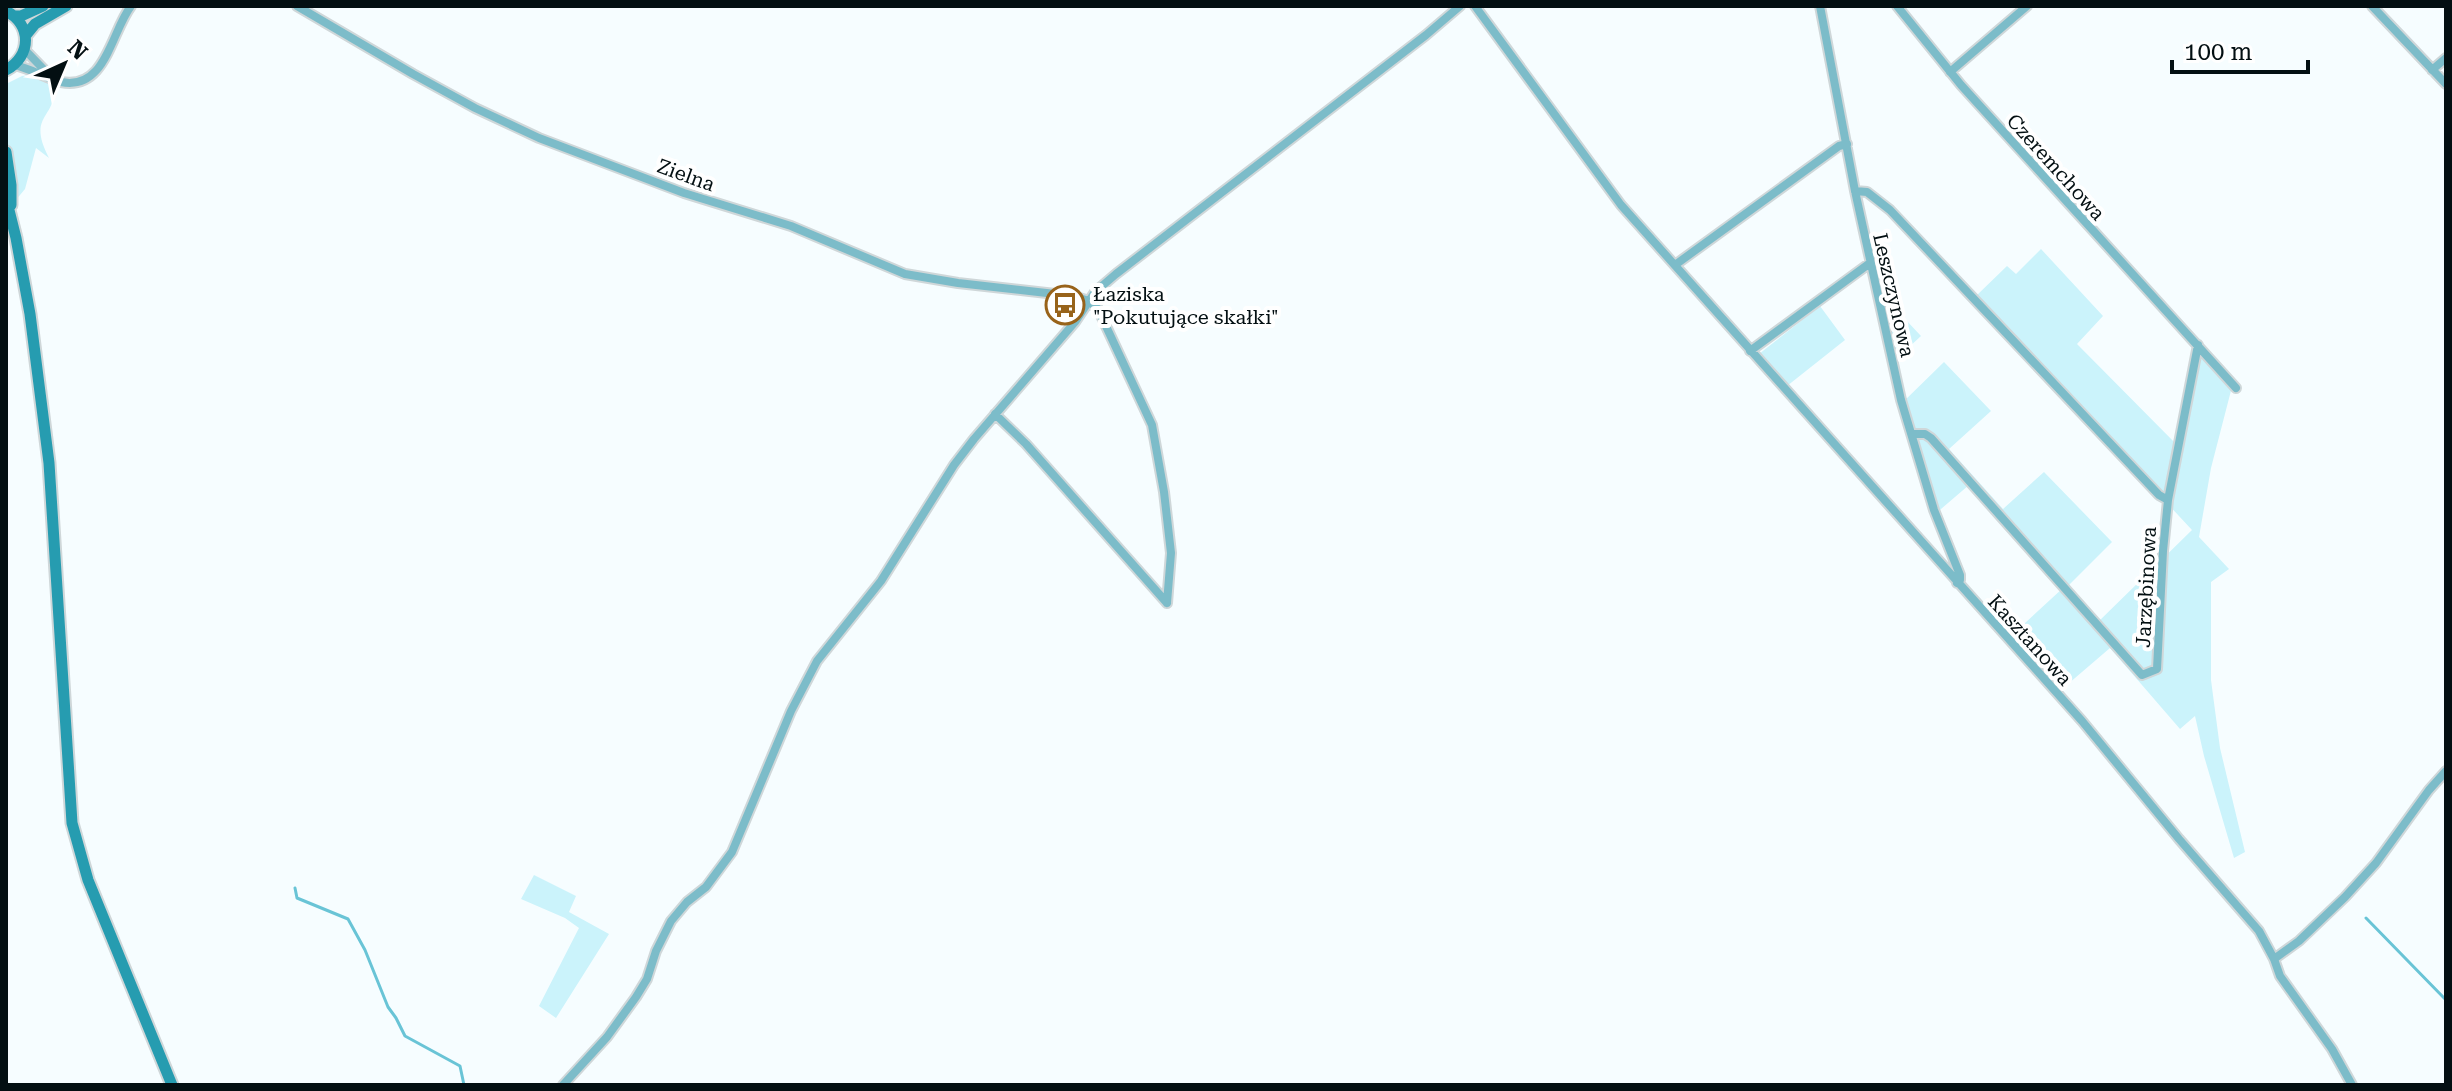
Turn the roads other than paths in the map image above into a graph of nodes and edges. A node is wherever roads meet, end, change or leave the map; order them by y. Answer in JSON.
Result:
{"nodes":[{"id":1,"x":43,"y":6,"type":"edge"},
{"id":2,"x":66,"y":6,"type":"edge"},
{"id":3,"x":131,"y":6,"type":"edge"},
{"id":4,"x":297,"y":6,"type":"edge"},
{"id":5,"x":1460,"y":6,"type":"edge"},
{"id":6,"x":1475,"y":6,"type":"edge"},
{"id":7,"x":1820,"y":6,"type":"edge"},
{"id":8,"x":1897,"y":6,"type":"edge"},
{"id":9,"x":2027,"y":6,"type":"edge"},
{"id":10,"x":2372,"y":6,"type":"edge"},
{"id":11,"x":11,"y":13,"type":"edge"},
{"id":12,"x":26,"y":35,"type":"junction"},
{"id":13,"x":25,"y":50,"type":"junction"},
{"id":14,"x":2446,"y":58,"type":"edge"},
{"id":15,"x":10,"y":67,"type":"edge"},
{"id":16,"x":2432,"y":70,"type":"junction"},
{"id":17,"x":1950,"y":72,"type":"junction"},
{"id":18,"x":53,"y":79,"type":"junction"},
{"id":19,"x":2446,"y":84,"type":"edge"},
{"id":20,"x":1847,"y":144,"type":"junction"},
{"id":21,"x":6,"y":152,"type":"edge"},
{"id":22,"x":1855,"y":191,"type":"junction"},
{"id":23,"x":6,"y":198,"type":"edge"},
{"id":24,"x":11,"y":213,"type":"junction"},
{"id":25,"x":1870,"y":263,"type":"junction"},
{"id":26,"x":1675,"y":265,"type":"junction"},
{"id":27,"x":1089,"y":301,"type":"junction"},
{"id":28,"x":2198,"y":345,"type":"junction"},
{"id":29,"x":1750,"y":351,"type":"junction"},
{"id":30,"x":2236,"y":388,"type":"dead end"},
{"id":31,"x":995,"y":414,"type":"junction"},
{"id":32,"x":1912,"y":434,"type":"junction"},
{"id":33,"x":2168,"y":500,"type":"junction"},
{"id":34,"x":1957,"y":583,"type":"junction"},
{"id":35,"x":2446,"y":771,"type":"edge"},
{"id":36,"x":2274,"y":959,"type":"junction"},
{"id":37,"x":172,"y":1085,"type":"edge"},
{"id":38,"x":563,"y":1085,"type":"edge"},
{"id":39,"x":2352,"y":1085,"type":"edge"}],
"edges":[{"from":1,"to":11,"type":"main road"},
{"from":2,"to":12,"type":"main road"},
{"from":3,"to":18,"type":"street"},
{"from":4,"to":27,"type":"street","name":"Zielna"},
{"from":5,"to":27,"type":"street"},
{"from":6,"to":26,"type":"street","name":"Kasztanowa"},
{"from":7,"to":20,"type":"street","name":"Leszczynowa"},
{"from":8,"to":17,"type":"street","name":"Czeremchowa"},
{"from":9,"to":17,"type":"street"},
{"from":10,"to":16,"type":"street"},
{"from":11,"to":12,"type":"main road"},
{"from":12,"to":13,"type":"main road"},
{"from":13,"to":15,"type":"main road"},
{"from":13,"to":18,"type":"street"},
{"from":14,"to":16,"type":"street"},
{"from":15,"to":18,"type":"street"},
{"from":16,"to":19,"type":"street"},
{"from":17,"to":28,"type":"street","name":"Czeremchowa"},
{"from":20,"to":22,"type":"street","name":"Leszczynowa"},
{"from":20,"to":26,"type":"street"},
{"from":21,"to":24,"type":"main road"},
{"from":22,"to":25,"type":"street","name":"Leszczynowa"},
{"from":22,"to":33,"type":"street","name":"Jarzębinowa"},
{"from":23,"to":24,"type":"main road"},
{"from":24,"to":37,"type":"main road"},
{"from":25,"to":29,"type":"street"},
{"from":25,"to":32,"type":"street","name":"Leszczynowa"},
{"from":26,"to":29,"type":"street","name":"Kasztanowa"},
{"from":27,"to":31,"type":"street"},
{"from":27,"to":31,"type":"street"},
{"from":28,"to":30,"type":"street","name":"Czeremchowa"},
{"from":28,"to":33,"type":"street"},
{"from":29,"to":34,"type":"street","name":"Kasztanowa"},
{"from":31,"to":38,"type":"street"},
{"from":32,"to":33,"type":"street","name":"Jarzębinowa"},
{"from":32,"to":34,"type":"street","name":"Leszczynowa"},
{"from":34,"to":36,"type":"street","name":"Kasztanowa"},
{"from":35,"to":36,"type":"street"},
{"from":36,"to":39,"type":"street","name":"Kasztanowa"}]}
